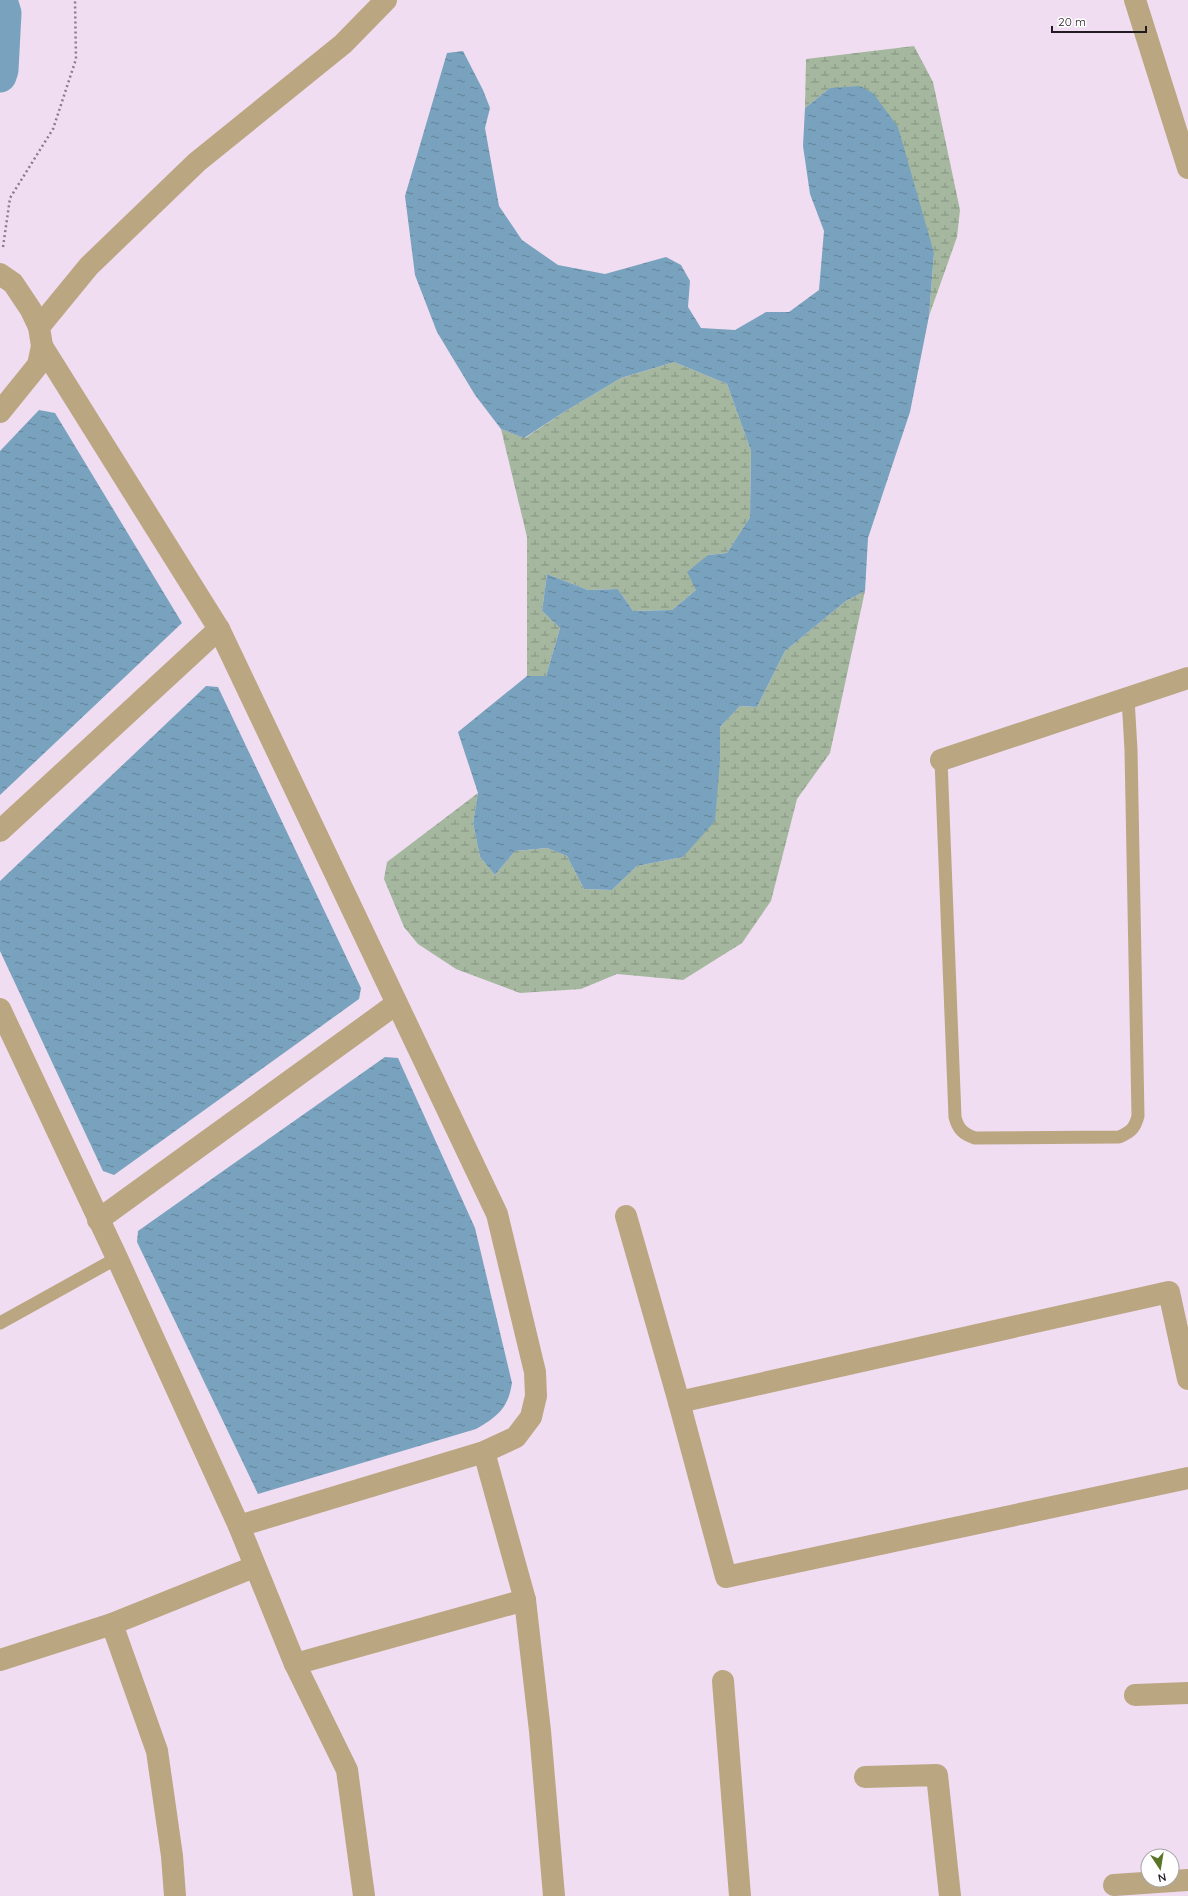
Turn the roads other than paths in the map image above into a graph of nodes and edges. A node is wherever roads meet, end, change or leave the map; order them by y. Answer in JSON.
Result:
{"nodes":[{"id":1,"x":386,"y":0,"type":"edge"},
{"id":2,"x":1135,"y":0,"type":"edge"},
{"id":3,"x":1188,"y":168,"type":"edge"},
{"id":4,"x":7,"y":278,"type":"edge"},
{"id":5,"x":37,"y":328,"type":"junction"},
{"id":6,"x":0,"y":412,"type":"edge"},
{"id":7,"x":219,"y":629,"type":"junction"},
{"id":8,"x":1188,"y":678,"type":"edge"},
{"id":9,"x":1128,"y":698,"type":"junction"},
{"id":10,"x":941,"y":760,"type":"joint"},
{"id":11,"x":0,"y":831,"type":"edge"},
{"id":12,"x":396,"y":1004,"type":"junction"},
{"id":13,"x":0,"y":1009,"type":"edge"},
{"id":14,"x":626,"y":1216,"type":"dead end"},
{"id":15,"x":98,"y":1220,"type":"junction"},
{"id":16,"x":117,"y":1258,"type":"junction"},
{"id":17,"x":0,"y":1323,"type":"edge"},
{"id":18,"x":1188,"y":1379,"type":"edge"},
{"id":19,"x":679,"y":1402,"type":"junction"},
{"id":20,"x":484,"y":1452,"type":"junction"},
{"id":21,"x":1188,"y":1478,"type":"edge"},
{"id":22,"x":239,"y":1526,"type":"junction"},
{"id":23,"x":254,"y":1567,"type":"junction"},
{"id":24,"x":525,"y":1600,"type":"junction"},
{"id":25,"x":112,"y":1624,"type":"junction"},
{"id":26,"x":0,"y":1660,"type":"edge"},
{"id":27,"x":295,"y":1664,"type":"junction"},
{"id":28,"x":723,"y":1681,"type":"dead end"},
{"id":29,"x":1188,"y":1693,"type":"edge"},
{"id":30,"x":1135,"y":1695,"type":"dead end"},
{"id":31,"x":865,"y":1778,"type":"dead end"},
{"id":32,"x":1188,"y":1880,"type":"edge"},
{"id":33,"x":1114,"y":1885,"type":"dead end"},
{"id":34,"x":175,"y":1896,"type":"edge"},
{"id":35,"x":364,"y":1896,"type":"edge"},
{"id":36,"x":554,"y":1896,"type":"edge"},
{"id":37,"x":740,"y":1896,"type":"edge"},
{"id":38,"x":950,"y":1896,"type":"edge"}],
"edges":[{"from":1,"to":5,"type":"street"},
{"from":2,"to":3,"type":"street"},
{"from":4,"to":5,"type":"street"},
{"from":5,"to":6,"type":"street"},
{"from":5,"to":7,"type":"street"},
{"from":7,"to":11,"type":"street"},
{"from":7,"to":12,"type":"street"},
{"from":8,"to":9,"type":"street"},
{"from":9,"to":10,"type":"street"},
{"from":9,"to":10,"type":"lane"},
{"from":12,"to":15,"type":"street"},
{"from":12,"to":20,"type":"street"},
{"from":13,"to":15,"type":"street"},
{"from":14,"to":19,"type":"street"},
{"from":15,"to":16,"type":"street"},
{"from":16,"to":17,"type":"lane"},
{"from":16,"to":22,"type":"street"},
{"from":18,"to":19,"type":"street"},
{"from":19,"to":21,"type":"street"},
{"from":20,"to":22,"type":"street"},
{"from":20,"to":24,"type":"street"},
{"from":22,"to":23,"type":"street"},
{"from":23,"to":25,"type":"street"},
{"from":23,"to":27,"type":"street"},
{"from":24,"to":27,"type":"street"},
{"from":24,"to":36,"type":"street"},
{"from":25,"to":26,"type":"street"},
{"from":25,"to":34,"type":"street"},
{"from":27,"to":35,"type":"street"},
{"from":28,"to":37,"type":"street"},
{"from":29,"to":30,"type":"street"},
{"from":31,"to":38,"type":"street"},
{"from":32,"to":33,"type":"street"}]}
